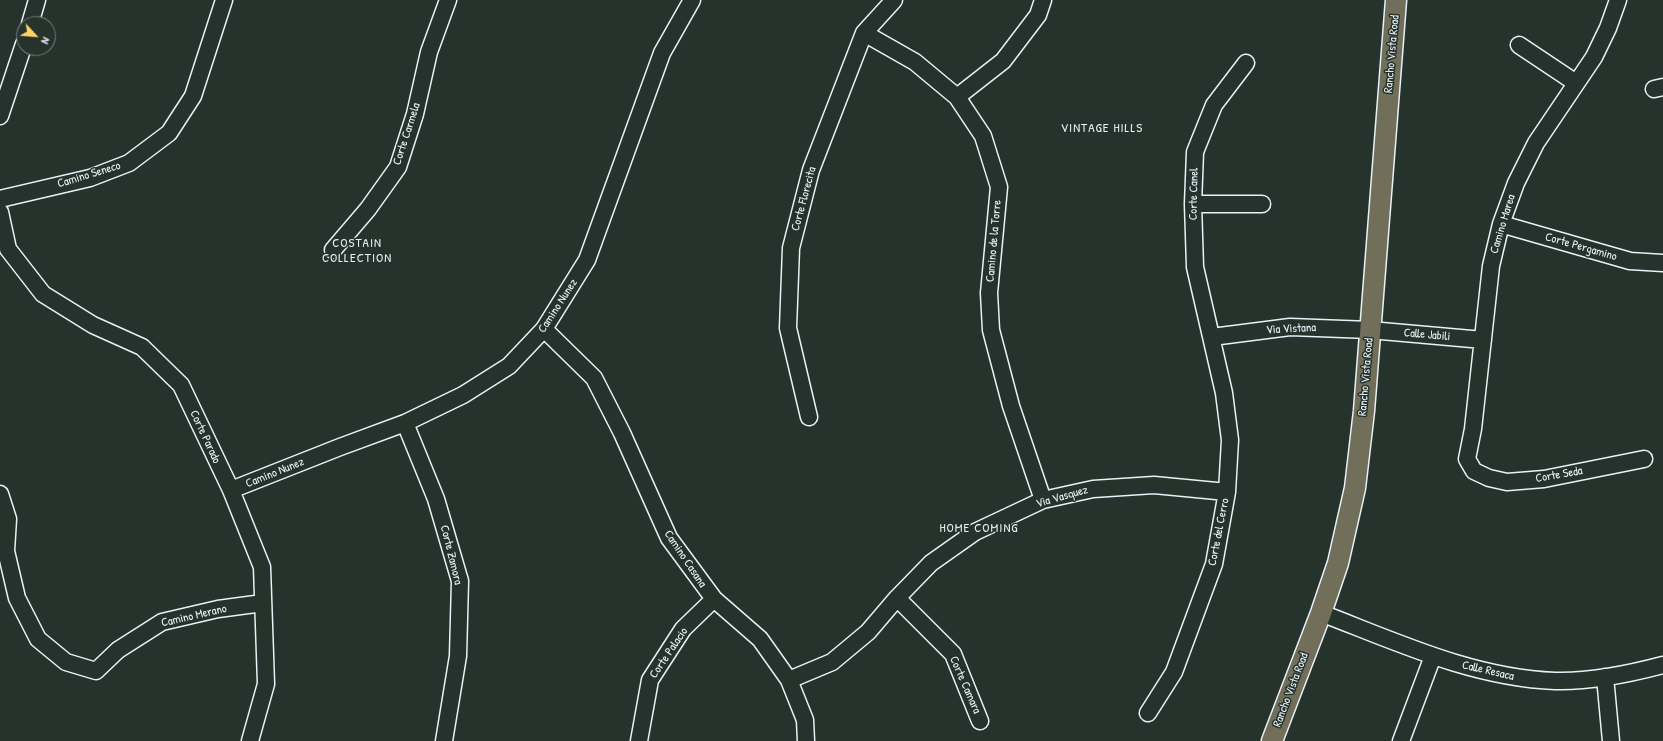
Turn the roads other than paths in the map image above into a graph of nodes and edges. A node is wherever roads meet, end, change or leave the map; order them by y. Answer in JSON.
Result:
{"nodes":[{"id":1,"x":38,"y":0,"type":"edge"},
{"id":2,"x":224,"y":0,"type":"edge"},
{"id":3,"x":448,"y":0,"type":"edge"},
{"id":4,"x":692,"y":0,"type":"edge"},
{"id":5,"x":894,"y":0,"type":"edge"},
{"id":6,"x":1043,"y":0,"type":"edge"},
{"id":7,"x":1396,"y":0,"type":"edge"},
{"id":8,"x":1618,"y":0,"type":"edge"},
{"id":9,"x":33,"y":16,"type":"edge"},
{"id":10,"x":864,"y":33,"type":"junction"},
{"id":11,"x":1520,"y":45,"type":"dead end"},
{"id":12,"x":20,"y":56,"type":"edge"},
{"id":13,"x":1246,"y":63,"type":"dead end"},
{"id":14,"x":1576,"y":83,"type":"junction"},
{"id":15,"x":956,"y":98,"type":"junction"},
{"id":16,"x":0,"y":116,"type":"edge"},
{"id":17,"x":0,"y":199,"type":"edge"},
{"id":18,"x":1193,"y":204,"type":"junction"},
{"id":19,"x":1262,"y":204,"type":"dead end"},
{"id":20,"x":0,"y":212,"type":"edge"},
{"id":21,"x":1500,"y":224,"type":"junction"},
{"id":22,"x":333,"y":250,"type":"dead end"},
{"id":23,"x":1663,"y":262,"type":"edge"},
{"id":24,"x":544,"y":329,"type":"junction"},
{"id":25,"x":1370,"y":330,"type":"junction"},
{"id":26,"x":1212,"y":337,"type":"junction"},
{"id":27,"x":1483,"y":340,"type":"junction"},
{"id":28,"x":809,"y":417,"type":"dead end"},
{"id":29,"x":405,"y":423,"type":"junction"},
{"id":30,"x":1644,"y":459,"type":"dead end"},
{"id":31,"x":1474,"y":471,"type":"joint"},
{"id":32,"x":230,"y":490,"type":"junction"},
{"id":33,"x":1227,"y":492,"type":"junction"},
{"id":34,"x":0,"y":494,"type":"edge"},
{"id":35,"x":1043,"y":500,"type":"junction"},
{"id":36,"x":897,"y":598,"type":"junction"},
{"id":37,"x":714,"y":599,"type":"junction"},
{"id":38,"x":263,"y":603,"type":"junction"},
{"id":39,"x":1321,"y":613,"type":"junction"},
{"id":40,"x":1433,"y":656,"type":"junction"},
{"id":41,"x":1663,"y":665,"type":"edge"},
{"id":42,"x":1605,"y":677,"type":"junction"},
{"id":43,"x":789,"y":680,"type":"junction"},
{"id":44,"x":1148,"y":713,"type":"dead end"},
{"id":45,"x":980,"y":721,"type":"dead end"},
{"id":46,"x":250,"y":741,"type":"edge"},
{"id":47,"x":444,"y":741,"type":"edge"},
{"id":48,"x":639,"y":741,"type":"edge"},
{"id":49,"x":806,"y":741,"type":"edge"},
{"id":50,"x":1272,"y":741,"type":"edge"},
{"id":51,"x":1401,"y":741,"type":"edge"},
{"id":52,"x":1611,"y":741,"type":"edge"}],
"edges":[{"from":1,"to":9,"type":"street"},
{"from":2,"to":17,"type":"street","name":"Camino Seneco"},
{"from":3,"to":22,"type":"street","name":"Corte Carmela"},
{"from":4,"to":24,"type":"street","name":"Camino Nunez"},
{"from":5,"to":10,"type":"street","name":"Corte Florecita"},
{"from":6,"to":15,"type":"street"},
{"from":7,"to":25,"type":"main road","name":"Rancho Vista Road"},
{"from":8,"to":14,"type":"street","name":"Camino Marea"},
{"from":10,"to":15,"type":"street","name":"Camino de la Torre"},
{"from":10,"to":28,"type":"street","name":"Corte Florecita"},
{"from":11,"to":14,"type":"street"},
{"from":12,"to":16,"type":"street"},
{"from":13,"to":18,"type":"street","name":"Corte Canel"},
{"from":14,"to":21,"type":"street","name":"Camino Marea"},
{"from":15,"to":35,"type":"street","name":"Camino de la Torre"},
{"from":18,"to":19,"type":"street"},
{"from":18,"to":26,"type":"street","name":"Corte Canel"},
{"from":20,"to":32,"type":"street","name":"Corte Parado"},
{"from":21,"to":23,"type":"street","name":"Corte Pergamino"},
{"from":21,"to":27,"type":"street","name":"Camino Marea"},
{"from":24,"to":29,"type":"street","name":"Camino Nunez"},
{"from":24,"to":37,"type":"street","name":"Camino Casana"},
{"from":25,"to":26,"type":"street","name":"Via Vistana"},
{"from":25,"to":27,"type":"street","name":"Calle Jabili"},
{"from":25,"to":39,"type":"main road","name":"Rancho Vista Road"},
{"from":26,"to":33,"type":"street","name":"Corte del Cerro"},
{"from":27,"to":31,"type":"street","name":"Camino Marea"},
{"from":29,"to":32,"type":"street","name":"Camino Nunez"},
{"from":29,"to":47,"type":"street","name":"Corte Zamora"},
{"from":30,"to":31,"type":"street","name":"Corte Seda"},
{"from":32,"to":38,"type":"street","name":"Corte Parado"},
{"from":33,"to":35,"type":"street","name":"Via Vasquez"},
{"from":33,"to":44,"type":"street","name":"Corte del Cerro"},
{"from":34,"to":38,"type":"street","name":"Camino Merano"},
{"from":35,"to":36,"type":"street","name":"Via Vasquez"},
{"from":36,"to":43,"type":"street","name":"Via Vasquez"},
{"from":36,"to":45,"type":"street","name":"Corte Camara"},
{"from":37,"to":43,"type":"street","name":"Camino Casana"},
{"from":37,"to":48,"type":"street","name":"Corte Palacio"},
{"from":38,"to":46,"type":"street","name":"Corte Parado"},
{"from":39,"to":40,"type":"street","name":"Calle Resaca"},
{"from":39,"to":50,"type":"main road","name":"Rancho Vista Road"},
{"from":40,"to":42,"type":"street","name":"Calle Resaca"},
{"from":40,"to":51,"type":"street"},
{"from":41,"to":42,"type":"street","name":"Calle Resaca"},
{"from":42,"to":52,"type":"street"},
{"from":43,"to":49,"type":"street","name":"Camino Casana"}]}
